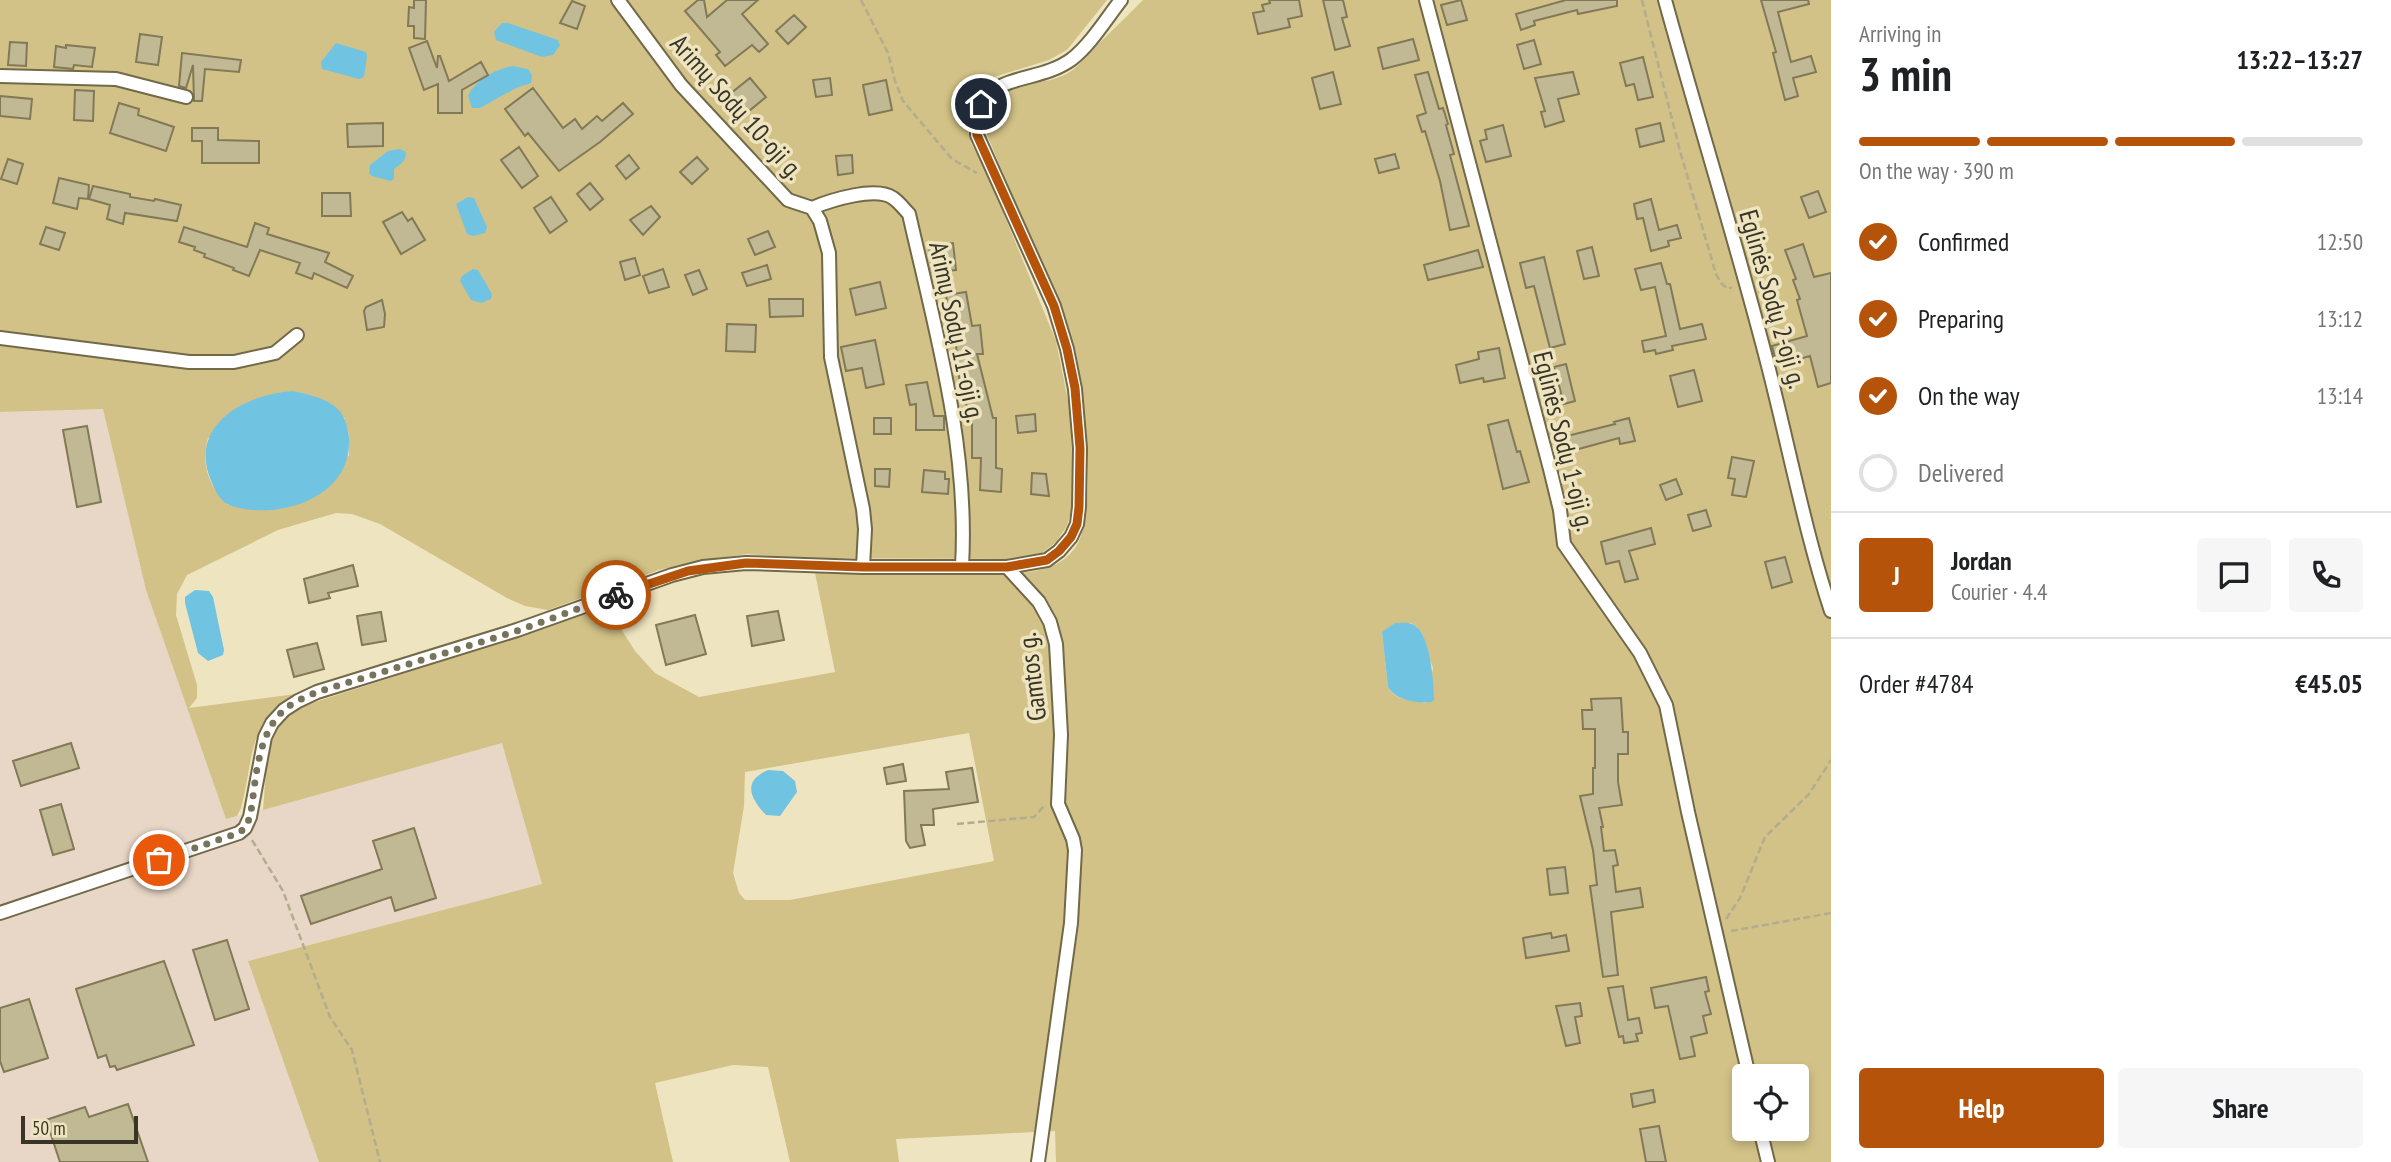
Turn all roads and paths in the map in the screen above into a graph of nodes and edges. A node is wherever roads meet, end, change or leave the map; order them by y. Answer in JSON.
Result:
{"nodes":[{"id":1,"x":618,"y":0,"type":"edge"},
{"id":2,"x":860,"y":0,"type":"edge"},
{"id":3,"x":1121,"y":0,"type":"edge"},
{"id":4,"x":1426,"y":0,"type":"edge"},
{"id":5,"x":1642,"y":0,"type":"edge"},
{"id":6,"x":1665,"y":0,"type":"edge"},
{"id":7,"x":0,"y":76,"type":"edge"},
{"id":8,"x":186,"y":97,"type":"dead end"},
{"id":9,"x":999,"y":185,"type":"junction"},
{"id":10,"x":813,"y":208,"type":"junction"},
{"id":11,"x":1728,"y":289,"type":"dead end"},
{"id":12,"x":297,"y":335,"type":"dead end"},
{"id":13,"x":0,"y":338,"type":"edge"},
{"id":14,"x":962,"y":566,"type":"junction"},
{"id":15,"x":863,"y":567,"type":"junction"},
{"id":16,"x":1007,"y":567,"type":"junction"},
{"id":17,"x":1831,"y":611,"type":"edge"},
{"id":18,"x":1831,"y":760,"type":"edge"},
{"id":19,"x":1058,"y":791,"type":"junction"},
{"id":20,"x":957,"y":824,"type":"dead end"},
{"id":21,"x":245,"y":828,"type":"junction"},
{"id":22,"x":0,"y":913,"type":"edge"},
{"id":23,"x":1831,"y":913,"type":"edge"},
{"id":24,"x":1717,"y":933,"type":"junction"},
{"id":25,"x":1746,"y":1064,"type":"edge"},
{"id":26,"x":1763,"y":1141,"type":"edge"},
{"id":27,"x":380,"y":1162,"type":"edge"},
{"id":28,"x":1038,"y":1162,"type":"edge"},
{"id":29,"x":1768,"y":1162,"type":"edge"}],
"edges":[{"from":1,"to":10,"type":"street","name":"Arimų Sodų 10-oji g."},
{"from":2,"to":9,"type":"path"},
{"from":3,"to":9,"type":"street"},
{"from":4,"to":24,"type":"street","name":"Eglinės Sodų 1-oji g."},
{"from":5,"to":11,"type":"path"},
{"from":6,"to":17,"type":"street","name":"Eglinės Sodų 2-oji g."},
{"from":7,"to":8,"type":"street"},
{"from":9,"to":16,"type":"street"},
{"from":10,"to":14,"type":"street","name":"Arimų Sodų 11-oji g."},
{"from":10,"to":15,"type":"street","name":"Arimų Sodų 10-oji g."},
{"from":12,"to":13,"type":"street"},
{"from":14,"to":15,"type":"street"},
{"from":14,"to":16,"type":"street"},
{"from":15,"to":21,"type":"street"},
{"from":16,"to":19,"type":"street","name":"Gamtos g."},
{"from":18,"to":24,"type":"path"},
{"from":19,"to":20,"type":"path"},
{"from":19,"to":28,"type":"street","name":"Gamtos g."},
{"from":21,"to":22,"type":"street"},
{"from":21,"to":27,"type":"path"},
{"from":23,"to":24,"type":"path"},
{"from":24,"to":25,"type":"street","name":"Eglinės Sodų 1-oji g."},
{"from":26,"to":29,"type":"street"}]}
